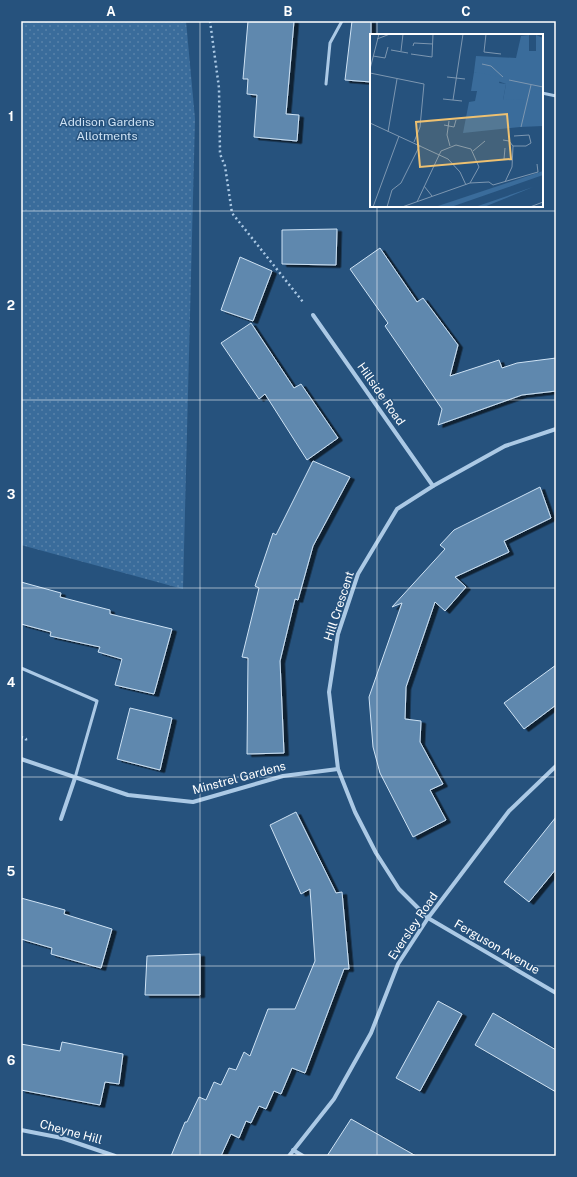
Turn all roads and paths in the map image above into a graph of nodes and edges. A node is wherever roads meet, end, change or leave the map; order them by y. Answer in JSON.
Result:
{"nodes":[{"id":1,"x":210,"y":21,"type":"edge"},
{"id":2,"x":342,"y":21,"type":"edge"},
{"id":3,"x":326,"y":84,"type":"dead end"},
{"id":4,"x":543,"y":93,"type":"edge"},
{"id":5,"x":556,"y":96,"type":"edge"},
{"id":6,"x":313,"y":315,"type":"joint"},
{"id":7,"x":556,"y":429,"type":"edge"},
{"id":8,"x":433,"y":486,"type":"junction"},
{"id":9,"x":21,"y":668,"type":"edge"},
{"id":10,"x":21,"y":759,"type":"edge"},
{"id":11,"x":556,"y":766,"type":"edge"},
{"id":12,"x":338,"y":769,"type":"junction"},
{"id":13,"x":75,"y":778,"type":"junction"},
{"id":14,"x":61,"y":819,"type":"dead end"},
{"id":15,"x":428,"y":918,"type":"junction"},
{"id":16,"x":556,"y":993,"type":"edge"},
{"id":17,"x":21,"y":1130,"type":"edge"},
{"id":18,"x":293,"y":1150,"type":"junction"},
{"id":19,"x":115,"y":1156,"type":"edge"},
{"id":20,"x":289,"y":1156,"type":"edge"},
{"id":21,"x":303,"y":1156,"type":"edge"}],
"edges":[{"from":1,"to":6,"type":"path"},
{"from":2,"to":3,"type":"lane"},
{"from":4,"to":5,"type":"lane"},
{"from":6,"to":8,"type":"street","name":"Hillside Road"},
{"from":7,"to":8,"type":"street","name":"Hill Crescent"},
{"from":8,"to":12,"type":"street","name":"Hill Crescent"},
{"from":9,"to":13,"type":"lane"},
{"from":10,"to":13,"type":"street","name":"Minstrel Gardens"},
{"from":11,"to":15,"type":"street","name":"Eversley Road"},
{"from":12,"to":13,"type":"street","name":"Minstrel Gardens"},
{"from":12,"to":15,"type":"street","name":"Hill Crescent"},
{"from":13,"to":14,"type":"street"},
{"from":15,"to":16,"type":"street","name":"Ferguson Avenue"},
{"from":15,"to":18,"type":"street","name":"Eversley Road"},
{"from":17,"to":19,"type":"street","name":"Cheyne Hill"},
{"from":18,"to":20,"type":"street","name":"Eversley Road"},
{"from":18,"to":21,"type":"street"}]}
